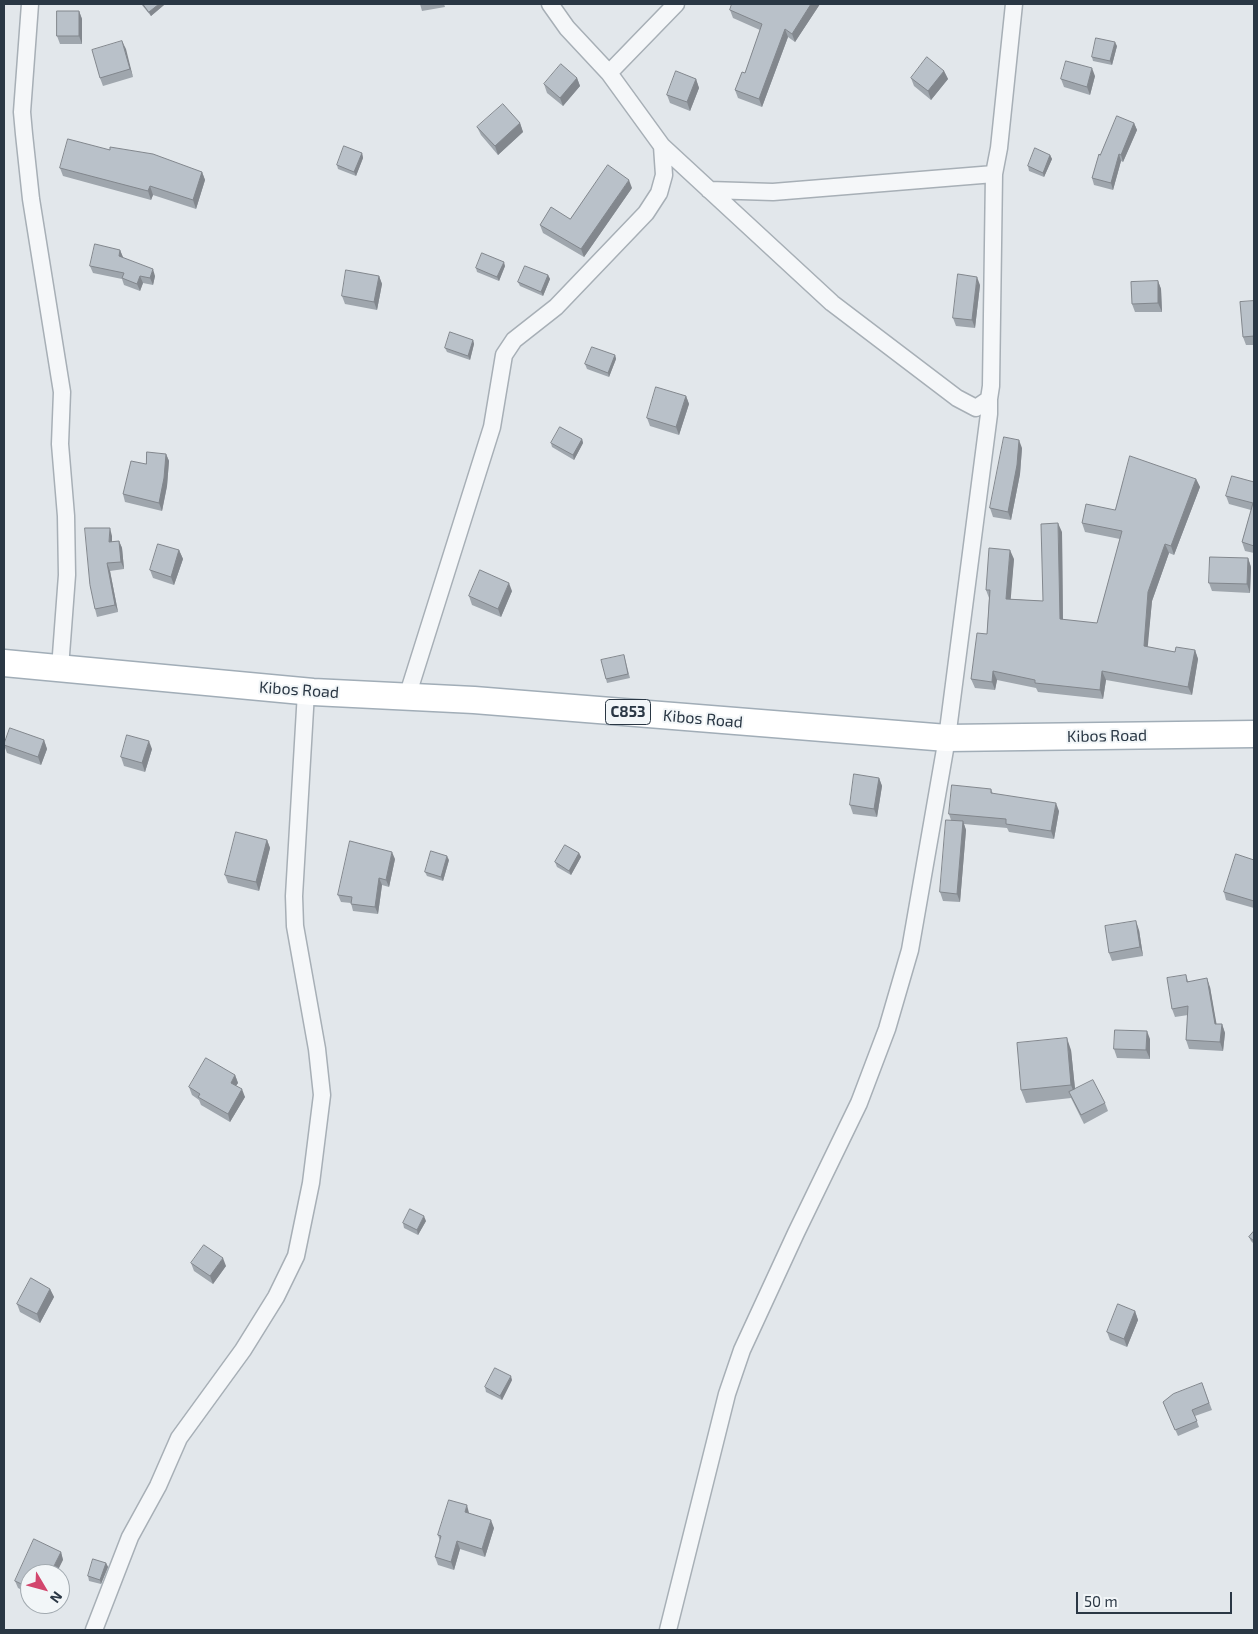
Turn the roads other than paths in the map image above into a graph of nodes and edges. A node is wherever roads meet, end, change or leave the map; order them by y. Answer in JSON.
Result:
{"nodes":[{"id":1,"x":30,"y":4,"type":"edge"},
{"id":2,"x":550,"y":4,"type":"edge"},
{"id":3,"x":676,"y":4,"type":"edge"},
{"id":4,"x":1014,"y":4,"type":"edge"},
{"id":5,"x":609,"y":73,"type":"junction"},
{"id":6,"x":662,"y":146,"type":"junction"},
{"id":7,"x":994,"y":174,"type":"junction"},
{"id":8,"x":709,"y":190,"type":"junction"},
{"id":9,"x":989,"y":399,"type":"junction"},
{"id":10,"x":4,"y":663,"type":"edge"},
{"id":11,"x":60,"y":668,"type":"junction"},
{"id":12,"x":306,"y":692,"type":"junction"},
{"id":13,"x":407,"y":697,"type":"junction"},
{"id":14,"x":1254,"y":734,"type":"edge"},
{"id":15,"x":947,"y":738,"type":"junction"},
{"id":16,"x":94,"y":1630,"type":"edge"},
{"id":17,"x":668,"y":1630,"type":"edge"}],
"edges":[{"from":1,"to":11,"type":"street"},
{"from":2,"to":5,"type":"street"},
{"from":3,"to":5,"type":"street"},
{"from":4,"to":7,"type":"street"},
{"from":5,"to":6,"type":"street"},
{"from":6,"to":8,"type":"street"},
{"from":6,"to":13,"type":"street"},
{"from":7,"to":8,"type":"street"},
{"from":7,"to":9,"type":"street"},
{"from":8,"to":9,"type":"street"},
{"from":9,"to":15,"type":"street"},
{"from":10,"to":11,"type":"main road","name":"Kibos Road","number":"C853"},
{"from":11,"to":12,"type":"main road","name":"Kibos Road","number":"C853"},
{"from":12,"to":13,"type":"main road","name":"Kibos Road","number":"C853"},
{"from":12,"to":16,"type":"street"},
{"from":13,"to":15,"type":"main road","name":"Kibos Road","number":"C853"},
{"from":14,"to":15,"type":"main road","name":"Kibos Road","number":"C853"},
{"from":15,"to":17,"type":"street"}]}
